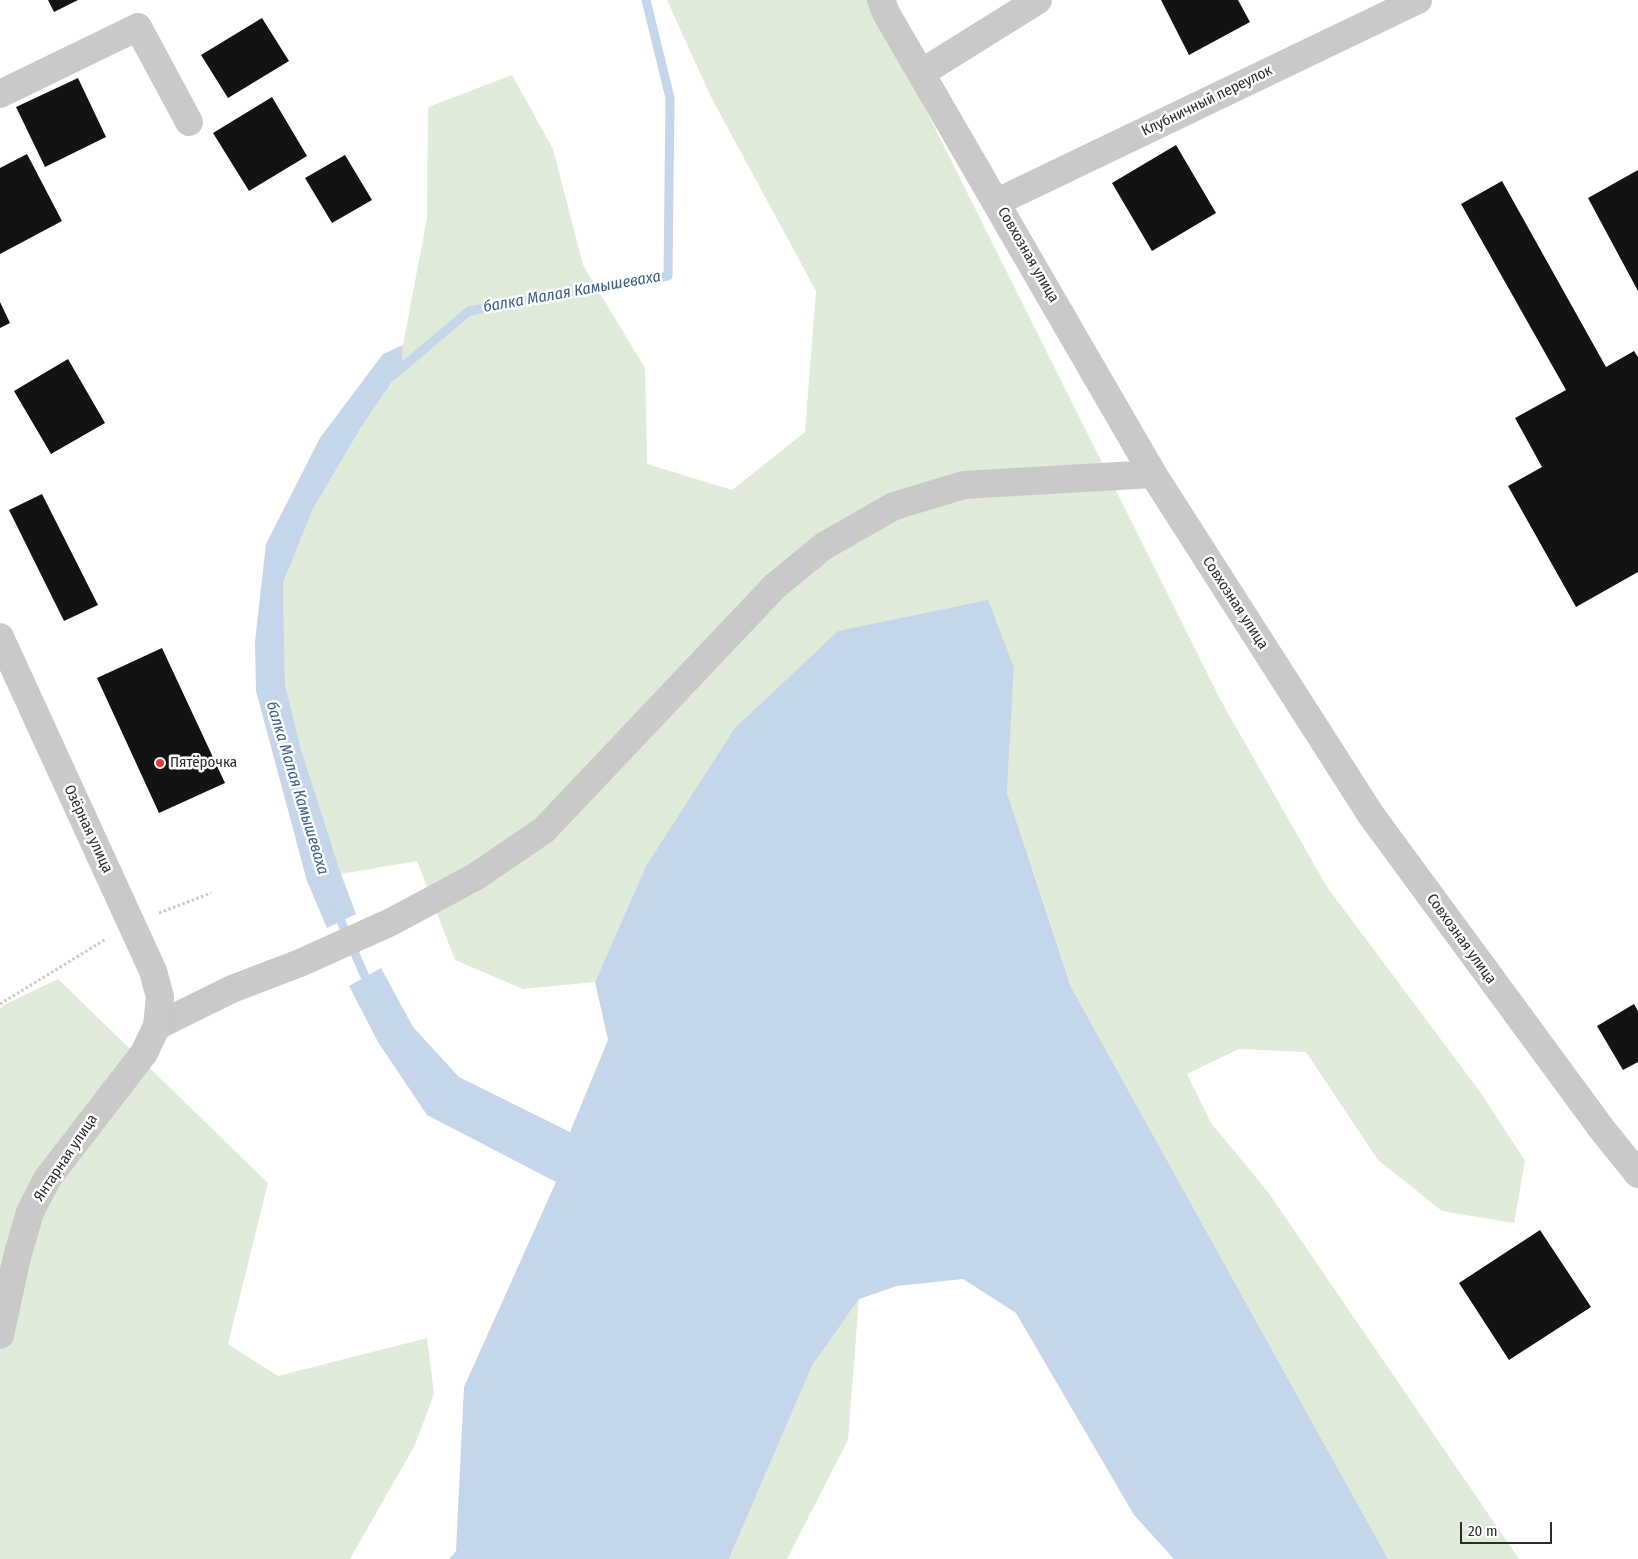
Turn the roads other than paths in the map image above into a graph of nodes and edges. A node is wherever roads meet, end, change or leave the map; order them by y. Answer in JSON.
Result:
{"nodes":[{"id":1,"x":882,"y":0,"type":"edge"},
{"id":2,"x":1038,"y":0,"type":"edge"},
{"id":3,"x":1418,"y":0,"type":"edge"},
{"id":4,"x":921,"y":73,"type":"junction"},
{"id":5,"x":0,"y":94,"type":"edge"},
{"id":6,"x":189,"y":122,"type":"dead end"},
{"id":7,"x":997,"y":202,"type":"junction"},
{"id":8,"x":1153,"y":474,"type":"junction"},
{"id":9,"x":0,"y":637,"type":"edge"},
{"id":10,"x":157,"y":1026,"type":"junction"},
{"id":11,"x":1638,"y":1174,"type":"edge"},
{"id":12,"x":0,"y":1335,"type":"edge"}],
"edges":[{"from":1,"to":4,"type":"street","name":"Совхозная улица"},
{"from":2,"to":4,"type":"street"},
{"from":3,"to":7,"type":"street","name":"Клубничный переулок"},
{"from":4,"to":7,"type":"street","name":"Совхозная улица"},
{"from":5,"to":6,"type":"street"},
{"from":7,"to":8,"type":"street","name":"Совхозная улица"},
{"from":8,"to":10,"type":"street"},
{"from":8,"to":11,"type":"street","name":"Совхозная улица"},
{"from":9,"to":10,"type":"street","name":"Озёрная улица"},
{"from":10,"to":12,"type":"street","name":"Янтарная улица"}]}
